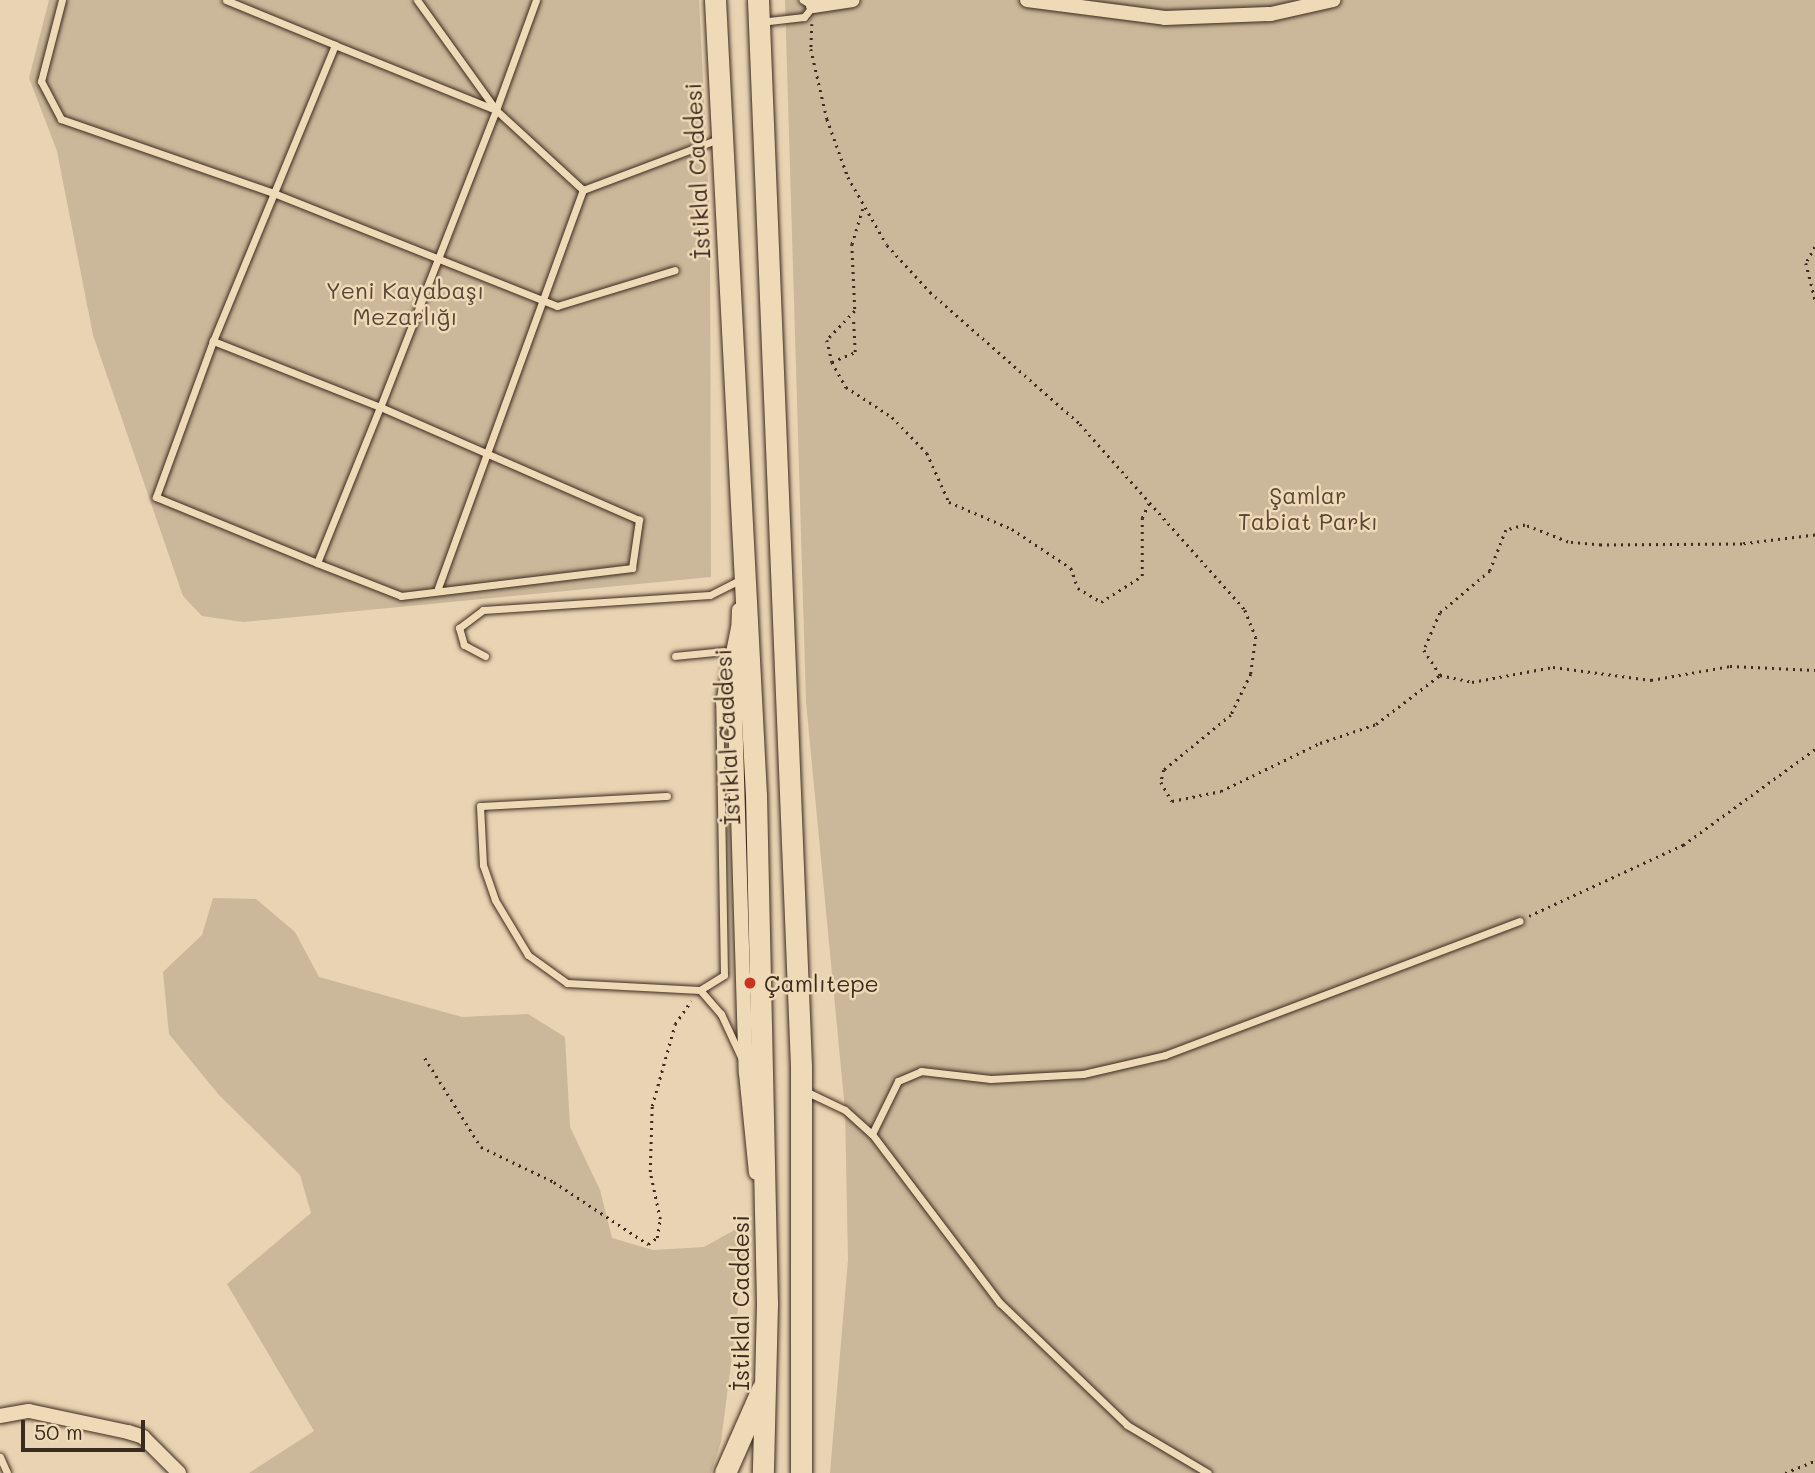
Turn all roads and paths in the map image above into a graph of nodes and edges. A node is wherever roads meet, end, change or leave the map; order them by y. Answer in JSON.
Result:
{"nodes":[{"id":1,"x":62,"y":0,"type":"edge"},
{"id":2,"x":226,"y":0,"type":"edge"},
{"id":3,"x":417,"y":0,"type":"edge"},
{"id":4,"x":536,"y":0,"type":"edge"},
{"id":5,"x":715,"y":0,"type":"edge"},
{"id":6,"x":758,"y":0,"type":"edge"},
{"id":7,"x":764,"y":0,"type":"edge"},
{"id":8,"x":853,"y":0,"type":"edge"},
{"id":9,"x":1027,"y":0,"type":"edge"},
{"id":10,"x":1333,"y":0,"type":"edge"},
{"id":11,"x":808,"y":3,"type":"edge"},
{"id":12,"x":759,"y":22,"type":"junction"},
{"id":13,"x":335,"y":45,"type":"junction"},
{"id":14,"x":496,"y":110,"type":"junction"},
{"id":15,"x":721,"y":138,"type":"junction"},
{"id":16,"x":583,"y":190,"type":"junction"},
{"id":17,"x":271,"y":192,"type":"junction"},
{"id":18,"x":863,"y":208,"type":"junction"},
{"id":19,"x":1815,"y":247,"type":"edge"},
{"id":20,"x":437,"y":258,"type":"junction"},
{"id":21,"x":676,"y":271,"type":"dead end"},
{"id":22,"x":543,"y":300,"type":"junction"},
{"id":23,"x":1815,"y":300,"type":"edge"},
{"id":24,"x":853,"y":317,"type":"junction"},
{"id":25,"x":213,"y":341,"type":"junction"},
{"id":26,"x":832,"y":362,"type":"junction"},
{"id":27,"x":380,"y":407,"type":"junction"},
{"id":28,"x":487,"y":454,"type":"junction"},
{"id":29,"x":1150,"y":501,"type":"junction"},
{"id":30,"x":1815,"y":535,"type":"edge"},
{"id":31,"x":317,"y":563,"type":"junction"},
{"id":32,"x":744,"y":574,"type":"junction"},
{"id":33,"x":438,"y":588,"type":"junction"},
{"id":34,"x":737,"y":618,"type":"junction"},
{"id":35,"x":724,"y":651,"type":"junction"},
{"id":36,"x":485,"y":656,"type":"dead end"},
{"id":37,"x":675,"y":656,"type":"dead end"},
{"id":38,"x":1815,"y":670,"type":"edge"},
{"id":39,"x":1440,"y":675,"type":"junction"},
{"id":40,"x":1815,"y":749,"type":"edge"},
{"id":41,"x":667,"y":796,"type":"dead end"},
{"id":42,"x":1520,"y":921,"type":"joint"},
{"id":43,"x":700,"y":990,"type":"junction"},
{"id":44,"x":425,"y":1058,"type":"dead end"},
{"id":45,"x":746,"y":1073,"type":"junction"},
{"id":46,"x":801,"y":1090,"type":"junction"},
{"id":47,"x":872,"y":1134,"type":"junction"},
{"id":48,"x":766,"y":1243,"type":"junction"},
{"id":49,"x":766,"y":1381,"type":"junction"},
{"id":50,"x":0,"y":1416,"type":"edge"},
{"id":51,"x":0,"y":1457,"type":"edge"},
{"id":52,"x":1815,"y":1461,"type":"edge"},
{"id":53,"x":7,"y":1473,"type":"edge"},
{"id":54,"x":179,"y":1473,"type":"edge"},
{"id":55,"x":725,"y":1473,"type":"edge"},
{"id":56,"x":763,"y":1473,"type":"edge"},
{"id":57,"x":800,"y":1473,"type":"edge"},
{"id":58,"x":1208,"y":1473,"type":"edge"},
{"id":59,"x":1785,"y":1473,"type":"edge"}],
"edges":[{"from":1,"to":17,"type":"lane"},
{"from":2,"to":13,"type":"lane"},
{"from":3,"to":14,"type":"lane"},
{"from":4,"to":14,"type":"lane"},
{"from":5,"to":15,"type":"main road","name":"İstiklal Caddesi"},
{"from":6,"to":7,"type":"lane"},
{"from":6,"to":12,"type":"main road"},
{"from":8,"to":11,"type":"street"},
{"from":9,"to":10,"type":"street"},
{"from":11,"to":12,"type":"lane"},
{"from":11,"to":18,"type":"path"},
{"from":12,"to":46,"type":"main road"},
{"from":13,"to":14,"type":"lane"},
{"from":13,"to":17,"type":"lane"},
{"from":14,"to":16,"type":"lane"},
{"from":14,"to":20,"type":"lane"},
{"from":15,"to":16,"type":"lane"},
{"from":15,"to":32,"type":"main road","name":"İstiklal Caddesi"},
{"from":16,"to":22,"type":"lane"},
{"from":17,"to":20,"type":"lane"},
{"from":17,"to":25,"type":"lane"},
{"from":18,"to":24,"type":"path"},
{"from":18,"to":29,"type":"path"},
{"from":19,"to":23,"type":"path"},
{"from":20,"to":22,"type":"lane"},
{"from":20,"to":27,"type":"lane"},
{"from":21,"to":22,"type":"lane"},
{"from":22,"to":28,"type":"lane"},
{"from":24,"to":26,"type":"path"},
{"from":24,"to":26,"type":"path"},
{"from":25,"to":27,"type":"lane"},
{"from":25,"to":31,"type":"lane"},
{"from":26,"to":29,"type":"path"},
{"from":27,"to":28,"type":"lane"},
{"from":27,"to":31,"type":"lane"},
{"from":28,"to":33,"type":"lane"},
{"from":28,"to":33,"type":"lane"},
{"from":29,"to":39,"type":"path"},
{"from":30,"to":39,"type":"path"},
{"from":31,"to":33,"type":"lane"},
{"from":32,"to":34,"type":"street"},
{"from":32,"to":36,"type":"lane"},
{"from":32,"to":48,"type":"main road","name":"İstiklal Caddesi"},
{"from":34,"to":35,"type":"lane"},
{"from":34,"to":45,"type":"street"},
{"from":35,"to":37,"type":"lane"},
{"from":35,"to":43,"type":"lane"},
{"from":38,"to":39,"type":"path"},
{"from":40,"to":42,"type":"path"},
{"from":41,"to":43,"type":"lane"},
{"from":42,"to":47,"type":"lane"},
{"from":43,"to":44,"type":"path"},
{"from":43,"to":45,"type":"lane"},
{"from":45,"to":48,"type":"street"},
{"from":46,"to":47,"type":"lane"},
{"from":46,"to":57,"type":"main road"},
{"from":47,"to":58,"type":"lane"},
{"from":48,"to":49,"type":"main road","name":"İstiklal Caddesi"},
{"from":49,"to":55,"type":"main road"},
{"from":49,"to":56,"type":"main road","name":"İstiklal Caddesi"},
{"from":50,"to":54,"type":"street"},
{"from":51,"to":53,"type":"lane"},
{"from":52,"to":59,"type":"path"}]}
